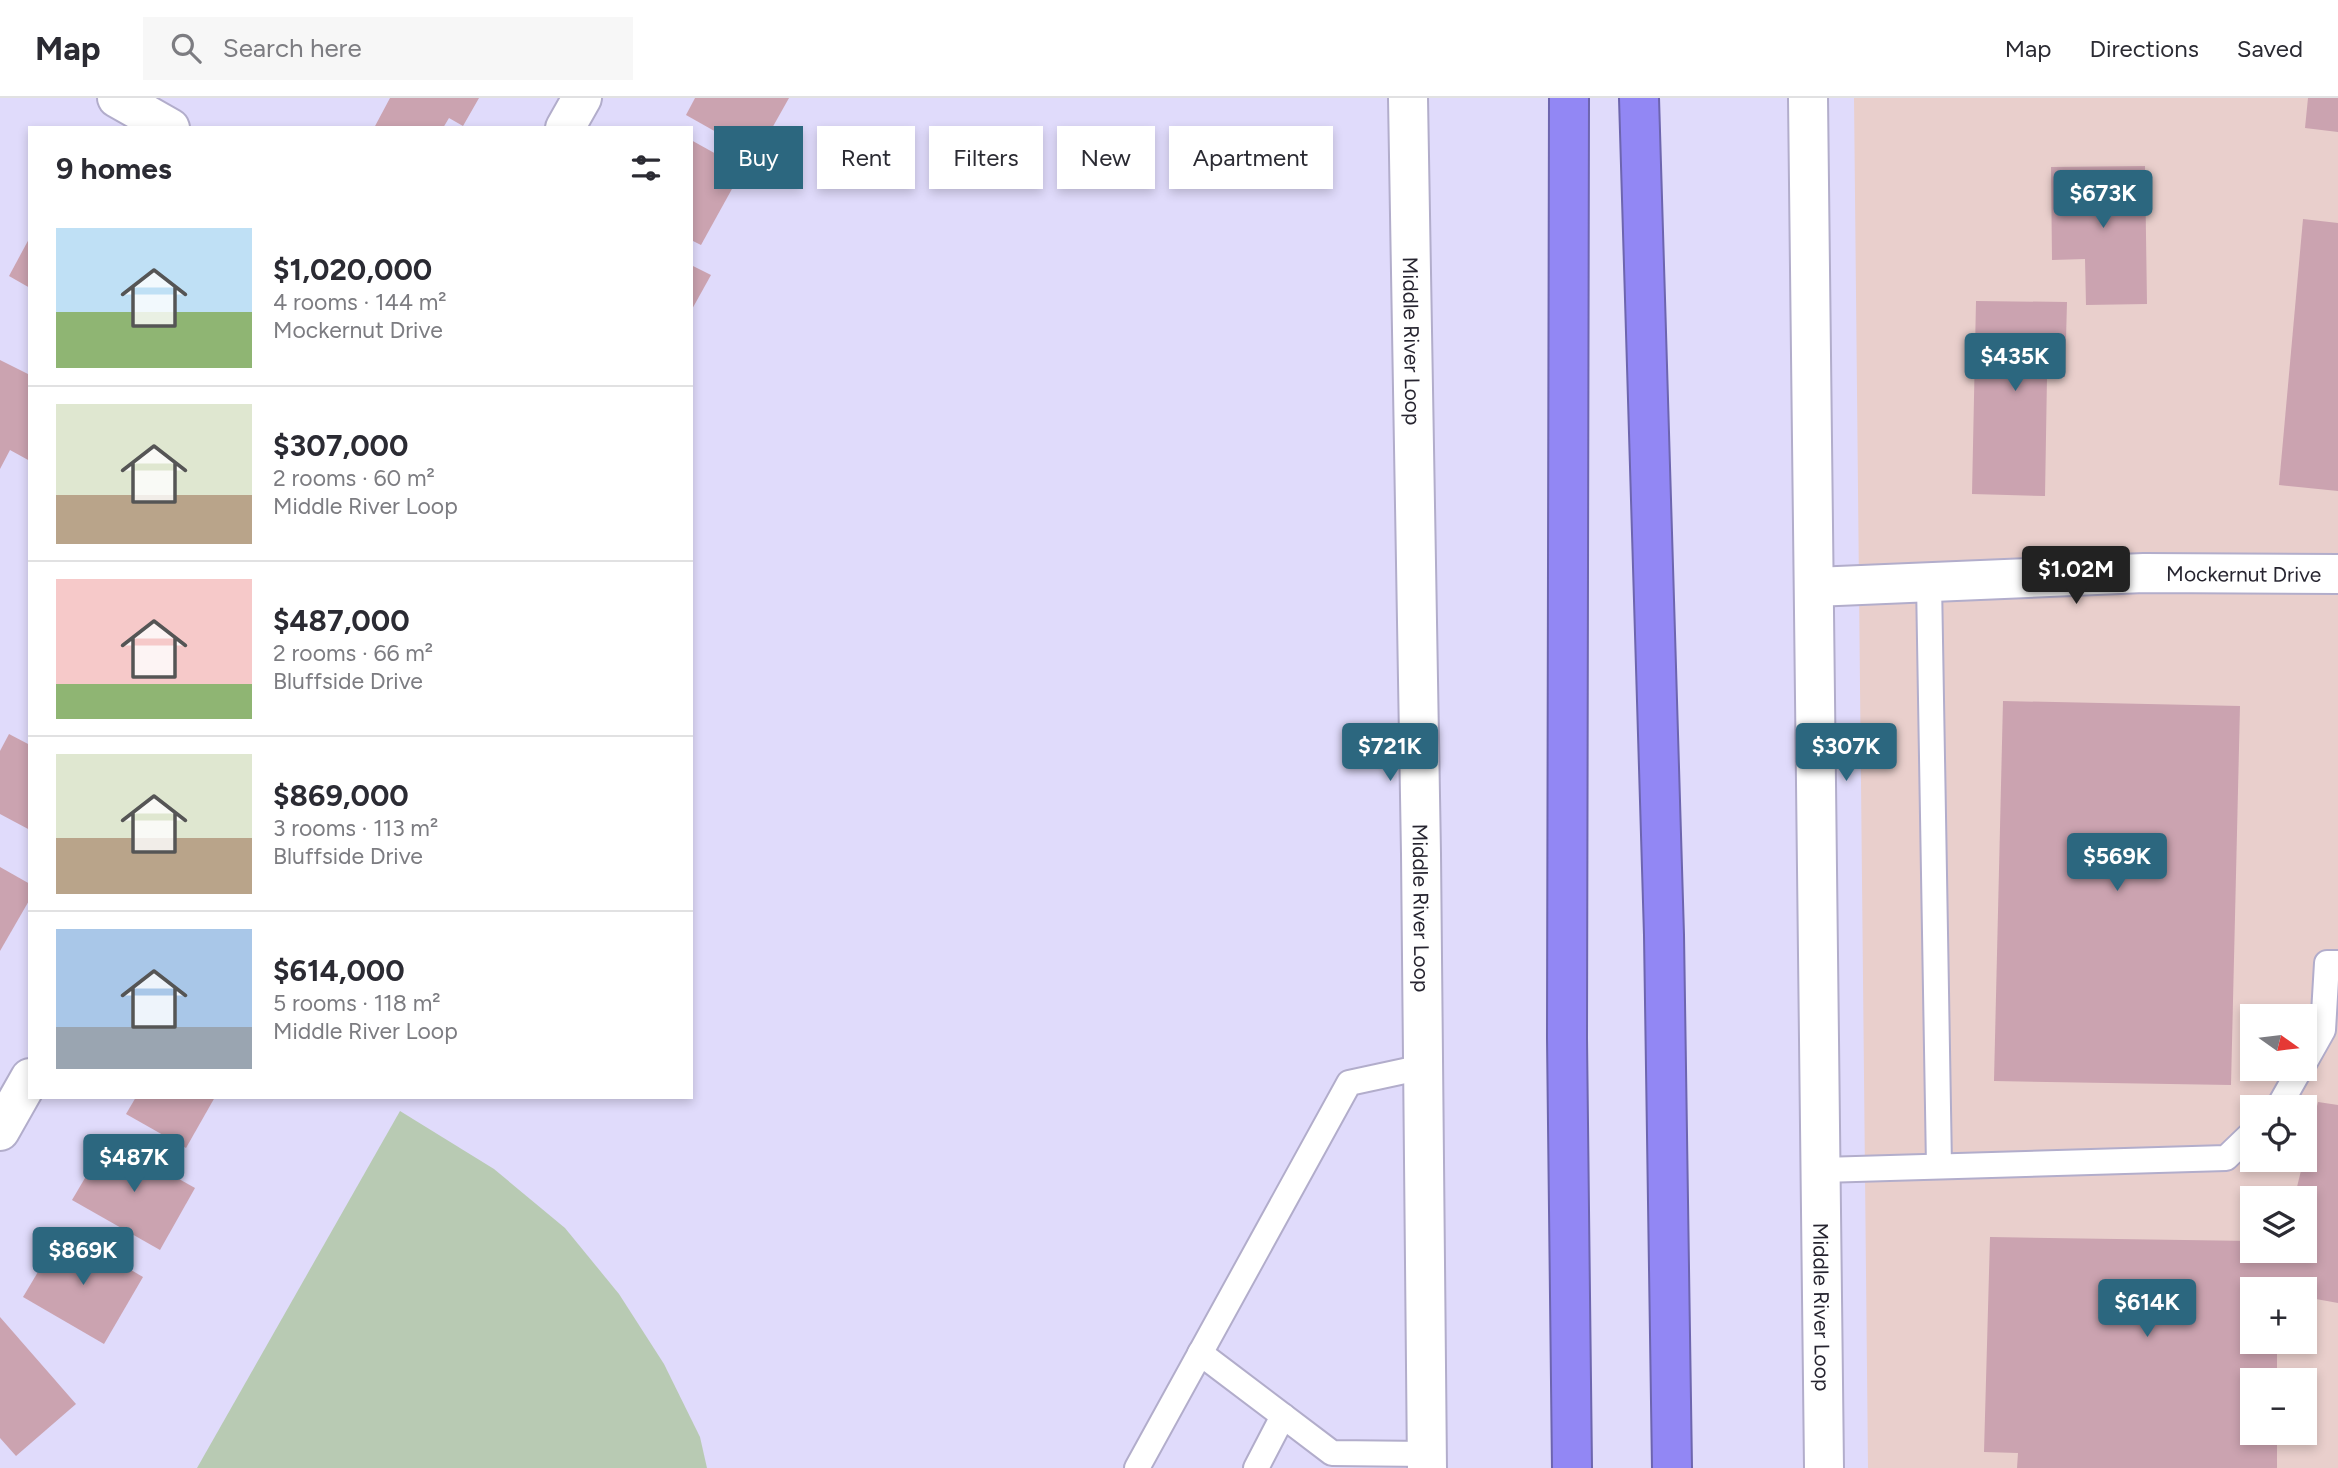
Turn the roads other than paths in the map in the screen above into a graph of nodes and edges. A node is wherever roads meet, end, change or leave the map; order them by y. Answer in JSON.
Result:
{"nodes":[{"id":1,"x":117,"y":98,"type":"edge"},
{"id":2,"x":582,"y":98,"type":"edge"},
{"id":3,"x":1408,"y":98,"type":"edge"},
{"id":4,"x":1569,"y":98,"type":"edge"},
{"id":5,"x":1639,"y":98,"type":"edge"},
{"id":6,"x":1808,"y":98,"type":"edge"},
{"id":7,"x":166,"y":126,"type":"edge"},
{"id":8,"x":566,"y":126,"type":"edge"},
{"id":9,"x":2338,"y":575,"type":"edge"},
{"id":10,"x":1929,"y":582,"type":"junction"},
{"id":11,"x":1814,"y":587,"type":"junction"},
{"id":12,"x":2338,"y":963,"type":"edge"},
{"id":13,"x":2317,"y":1041,"type":"edge"},
{"id":14,"x":1423,"y":1067,"type":"junction"},
{"id":15,"x":28,"y":1082,"type":"edge"},
{"id":16,"x":0,"y":1131,"type":"edge"},
{"id":17,"x":2240,"y":1145,"type":"edge"},
{"id":18,"x":1939,"y":1166,"type":"junction"},
{"id":19,"x":1822,"y":1170,"type":"junction"},
{"id":20,"x":1200,"y":1353,"type":"junction"},
{"id":21,"x":1283,"y":1416,"type":"junction"},
{"id":22,"x":1332,"y":1461,"type":"edge"},
{"id":23,"x":1427,"y":1461,"type":"edge"},
{"id":24,"x":1137,"y":1468,"type":"edge"},
{"id":25,"x":1256,"y":1468,"type":"edge"},
{"id":26,"x":1572,"y":1468,"type":"edge"},
{"id":27,"x":1672,"y":1468,"type":"edge"},
{"id":28,"x":1824,"y":1468,"type":"edge"}],
"edges":[{"from":1,"to":7,"type":"street"},
{"from":2,"to":8,"type":"street"},
{"from":3,"to":14,"type":"street","name":"Middle River Loop"},
{"from":4,"to":26,"type":"highway"},
{"from":5,"to":27,"type":"highway"},
{"from":6,"to":11,"type":"street","name":"Middle River Loop"},
{"from":9,"to":10,"type":"street","name":"Mockernut Drive"},
{"from":10,"to":11,"type":"street","name":"Mockernut Drive"},
{"from":10,"to":18,"type":"lane"},
{"from":11,"to":19,"type":"street","name":"Middle River Loop"},
{"from":12,"to":13,"type":"lane"},
{"from":14,"to":20,"type":"lane"},
{"from":14,"to":23,"type":"street","name":"Middle River Loop"},
{"from":15,"to":16,"type":"street"},
{"from":17,"to":18,"type":"lane"},
{"from":18,"to":19,"type":"lane"},
{"from":19,"to":28,"type":"street","name":"Middle River Loop"},
{"from":20,"to":21,"type":"lane"},
{"from":20,"to":24,"type":"lane"},
{"from":21,"to":22,"type":"lane"},
{"from":21,"to":25,"type":"lane"},
{"from":22,"to":23,"type":"lane"}]}
